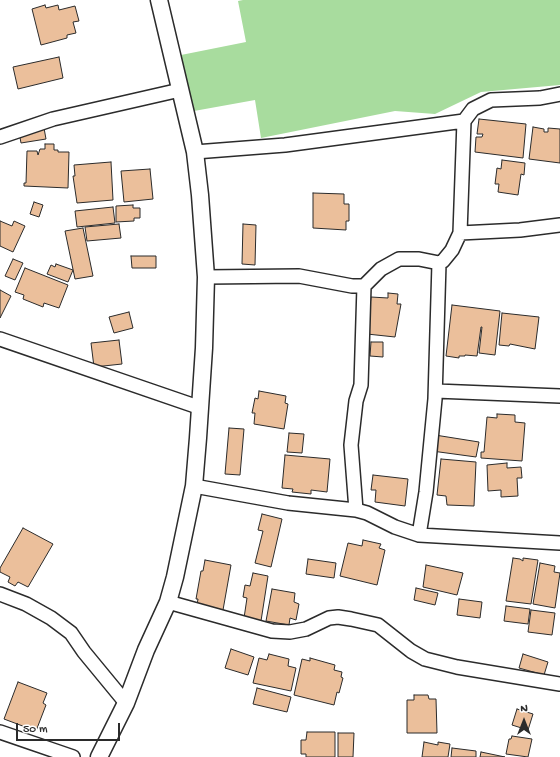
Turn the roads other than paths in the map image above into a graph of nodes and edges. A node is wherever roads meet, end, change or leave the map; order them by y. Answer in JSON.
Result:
{"nodes":[{"id":1,"x":159,"y":0,"type":"edge"},
{"id":2,"x":180,"y":90,"type":"junction"},
{"id":3,"x":560,"y":94,"type":"edge"},
{"id":4,"x":464,"y":121,"type":"junction"},
{"id":5,"x":0,"y":137,"type":"edge"},
{"id":6,"x":195,"y":152,"type":"junction"},
{"id":7,"x":560,"y":225,"type":"edge"},
{"id":8,"x":460,"y":233,"type":"junction"},
{"id":9,"x":439,"y":263,"type":"junction"},
{"id":10,"x":206,"y":277,"type":"junction"},
{"id":11,"x":364,"y":286,"type":"junction"},
{"id":12,"x":0,"y":339,"type":"edge"},
{"id":13,"x":436,"y":390,"type":"junction"},
{"id":14,"x":560,"y":396,"type":"edge"},
{"id":15,"x":200,"y":408,"type":"junction"},
{"id":16,"x":194,"y":486,"type":"junction"},
{"id":17,"x":356,"y":510,"type":"junction"},
{"id":18,"x":419,"y":535,"type":"junction"},
{"id":19,"x":560,"y":543,"type":"edge"},
{"id":20,"x":1,"y":593,"type":"edge"},
{"id":21,"x":168,"y":602,"type":"junction"},
{"id":22,"x":560,"y":684,"type":"edge"},
{"id":23,"x":126,"y":702,"type":"junction"},
{"id":24,"x":0,"y":732,"type":"edge"},
{"id":25,"x":73,"y":757,"type":"edge"},
{"id":26,"x":99,"y":757,"type":"edge"}],
"edges":[{"from":1,"to":2,"type":"street"},
{"from":2,"to":5,"type":"street"},
{"from":2,"to":6,"type":"street"},
{"from":3,"to":4,"type":"street"},
{"from":4,"to":6,"type":"street"},
{"from":4,"to":8,"type":"street"},
{"from":6,"to":10,"type":"street"},
{"from":7,"to":8,"type":"street"},
{"from":8,"to":9,"type":"street"},
{"from":9,"to":11,"type":"street"},
{"from":9,"to":13,"type":"street"},
{"from":10,"to":11,"type":"street"},
{"from":10,"to":15,"type":"street"},
{"from":11,"to":17,"type":"street"},
{"from":12,"to":15,"type":"street"},
{"from":13,"to":14,"type":"street"},
{"from":13,"to":18,"type":"street"},
{"from":15,"to":16,"type":"street"},
{"from":16,"to":17,"type":"street"},
{"from":16,"to":21,"type":"street"},
{"from":17,"to":18,"type":"street"},
{"from":18,"to":19,"type":"street"},
{"from":20,"to":23,"type":"street"},
{"from":21,"to":22,"type":"street"},
{"from":21,"to":23,"type":"street"},
{"from":23,"to":26,"type":"street"},
{"from":24,"to":25,"type":"street"}]}
